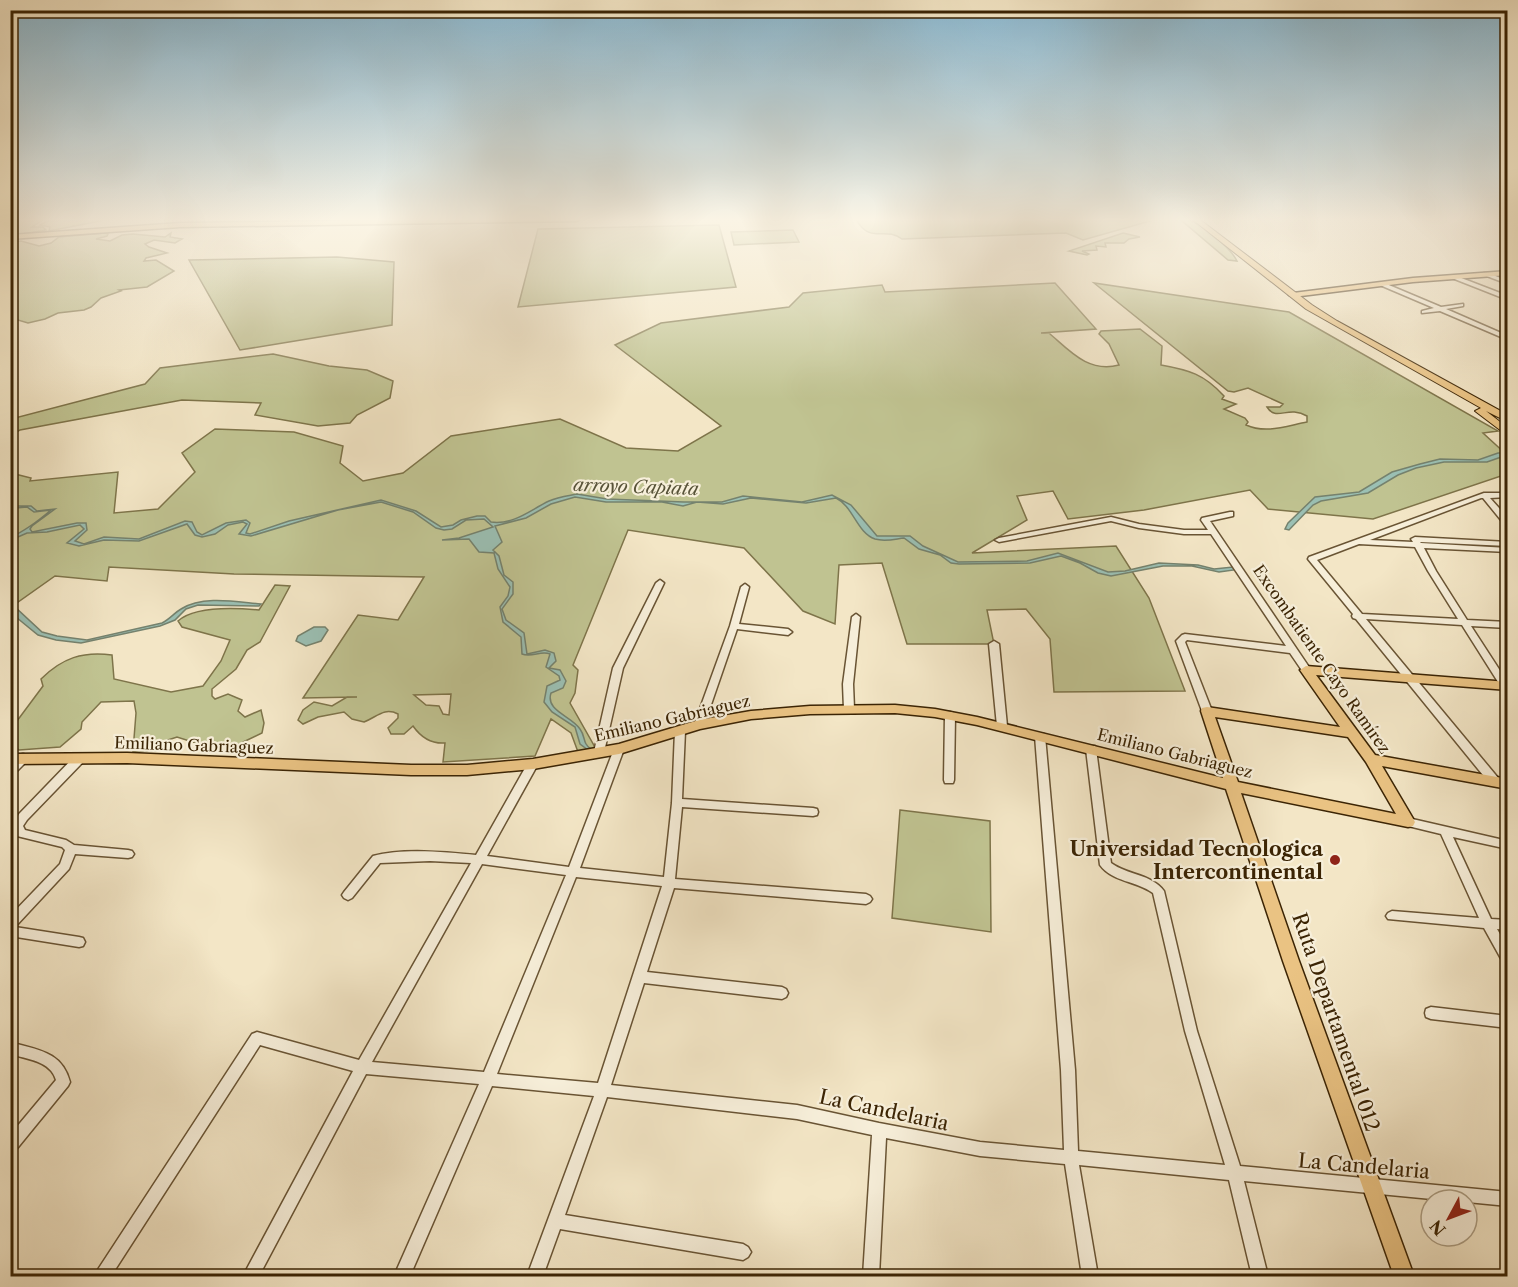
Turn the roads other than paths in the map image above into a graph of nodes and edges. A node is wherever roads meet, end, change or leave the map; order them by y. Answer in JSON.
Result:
{"nodes":[{"id":1,"x":1269,"y":279,"type":"edge"},
{"id":2,"x":1277,"y":279,"type":"edge"},
{"id":3,"x":1433,"y":279,"type":"edge"},
{"id":4,"x":1459,"y":279,"type":"edge"},
{"id":5,"x":1382,"y":284,"type":"junction"},
{"id":6,"x":1296,"y":294,"type":"junction"},
{"id":7,"x":1508,"y":298,"type":"edge"},
{"id":8,"x":1461,"y":305,"type":"dead end"},
{"id":9,"x":1441,"y":309,"type":"junction"},
{"id":10,"x":1424,"y":312,"type":"dead end"},
{"id":11,"x":1508,"y":338,"type":"edge"},
{"id":12,"x":1450,"y":388,"type":"junction"},
{"id":13,"x":1508,"y":414,"type":"edge"},
{"id":14,"x":1508,"y":419,"type":"edge"},
{"id":15,"x":1508,"y":433,"type":"edge"},
{"id":16,"x":1484,"y":495,"type":"junction"},
{"id":17,"x":1508,"y":495,"type":"edge"},
{"id":18,"x":1230,"y":514,"type":"dead end"},
{"id":19,"x":1508,"y":524,"type":"edge"},
{"id":20,"x":1213,"y":532,"type":"junction"},
{"id":21,"x":999,"y":540,"type":"dead end"},
{"id":22,"x":1355,"y":542,"type":"junction"},
{"id":23,"x":1508,"y":544,"type":"edge"},
{"id":24,"x":1419,"y":546,"type":"junction"},
{"id":25,"x":1508,"y":550,"type":"edge"},
{"id":26,"x":660,"y":583,"type":"dead end"},
{"id":27,"x":745,"y":587,"type":"dead end"},
{"id":28,"x":1356,"y":616,"type":"junction"},
{"id":29,"x":856,"y":617,"type":"dead end"},
{"id":30,"x":1464,"y":622,"type":"junction"},
{"id":31,"x":1508,"y":625,"type":"edge"},
{"id":32,"x":734,"y":626,"type":"junction"},
{"id":33,"x":788,"y":632,"type":"dead end"},
{"id":34,"x":994,"y":644,"type":"dead end"},
{"id":35,"x":1291,"y":650,"type":"junction"},
{"id":36,"x":1306,"y":670,"type":"junction"},
{"id":37,"x":1409,"y":678,"type":"junction"},
{"id":38,"x":1506,"y":687,"type":"edge"},
{"id":39,"x":849,"y":709,"type":"junction"},
{"id":40,"x":1208,"y":711,"type":"junction"},
{"id":41,"x":950,"y":716,"type":"junction"},
{"id":42,"x":699,"y":725,"type":"junction"},
{"id":43,"x":1002,"y":726,"type":"junction"},
{"id":44,"x":680,"y":731,"type":"junction"},
{"id":45,"x":1353,"y":733,"type":"junction"},
{"id":46,"x":1040,"y":736,"type":"junction"},
{"id":47,"x":619,"y":748,"type":"junction"},
{"id":48,"x":1091,"y":749,"type":"junction"},
{"id":49,"x":599,"y":752,"type":"junction"},
{"id":50,"x":17,"y":758,"type":"edge"},
{"id":51,"x":80,"y":759,"type":"junction"},
{"id":52,"x":1371,"y":759,"type":"junction"},
{"id":53,"x":533,"y":764,"type":"junction"},
{"id":54,"x":10,"y":771,"type":"edge"},
{"id":55,"x":949,"y":780,"type":"dead end"},
{"id":56,"x":1501,"y":783,"type":"edge"},
{"id":57,"x":1234,"y":786,"type":"junction"},
{"id":58,"x":677,"y":803,"type":"junction"},
{"id":59,"x":813,"y":812,"type":"dead end"},
{"id":60,"x":1408,"y":822,"type":"junction"},
{"id":61,"x":1445,"y":831,"type":"junction"},
{"id":62,"x":1508,"y":845,"type":"edge"},
{"id":63,"x":70,"y":849,"type":"junction"},
{"id":64,"x":128,"y":854,"type":"dead end"},
{"id":65,"x":481,"y":860,"type":"junction"},
{"id":66,"x":574,"y":873,"type":"junction"},
{"id":67,"x":669,"y":884,"type":"junction"},
{"id":68,"x":348,"y":895,"type":"dead end"},
{"id":69,"x":866,"y":899,"type":"dead end"},
{"id":70,"x":1392,"y":916,"type":"dead end"},
{"id":71,"x":1487,"y":923,"type":"junction"},
{"id":72,"x":10,"y":924,"type":"edge"},
{"id":73,"x":1508,"y":925,"type":"edge"},
{"id":74,"x":10,"y":931,"type":"edge"},
{"id":75,"x":79,"y":942,"type":"dead end"},
{"id":76,"x":1508,"y":960,"type":"edge"},
{"id":77,"x":639,"y":977,"type":"junction"},
{"id":78,"x":783,"y":993,"type":"dead end"},
{"id":79,"x":1431,"y":1013,"type":"dead end"},
{"id":80,"x":1508,"y":1022,"type":"edge"},
{"id":81,"x":10,"y":1048,"type":"edge"},
{"id":82,"x":362,"y":1067,"type":"junction"},
{"id":83,"x":489,"y":1079,"type":"junction"},
{"id":84,"x":603,"y":1090,"type":"junction"},
{"id":85,"x":879,"y":1130,"type":"junction"},
{"id":86,"x":10,"y":1146,"type":"edge"},
{"id":87,"x":1071,"y":1158,"type":"junction"},
{"id":88,"x":1235,"y":1173,"type":"junction"},
{"id":89,"x":1371,"y":1186,"type":"junction"},
{"id":90,"x":1508,"y":1198,"type":"edge"},
{"id":91,"x":555,"y":1221,"type":"junction"},
{"id":92,"x":743,"y":1252,"type":"dead end"},
{"id":93,"x":102,"y":1276,"type":"edge"},
{"id":94,"x":251,"y":1276,"type":"edge"},
{"id":95,"x":402,"y":1276,"type":"edge"},
{"id":96,"x":535,"y":1276,"type":"edge"},
{"id":97,"x":871,"y":1276,"type":"edge"},
{"id":98,"x":1090,"y":1276,"type":"edge"},
{"id":99,"x":1260,"y":1276,"type":"edge"},
{"id":100,"x":1404,"y":1276,"type":"edge"}],
"edges":[{"from":1,"to":6,"type":"highway"},
{"from":2,"to":6,"type":"highway"},
{"from":3,"to":5,"type":"main road"},
{"from":4,"to":7,"type":"street"},
{"from":5,"to":6,"type":"main road"},
{"from":5,"to":9,"type":"street"},
{"from":6,"to":12,"type":"highway"},
{"from":6,"to":13,"type":"highway"},
{"from":8,"to":9,"type":"street"},
{"from":9,"to":10,"type":"street"},
{"from":9,"to":11,"type":"street"},
{"from":12,"to":14,"type":"highway"},
{"from":12,"to":15,"type":"highway"},
{"from":16,"to":17,"type":"street"},
{"from":16,"to":19,"type":"street"},
{"from":16,"to":22,"type":"street"},
{"from":18,"to":20,"type":"street","name":"Excombatiente Cayo Ramírez"},
{"from":20,"to":21,"type":"street"},
{"from":20,"to":35,"type":"street","name":"Excombatiente Cayo Ramírez"},
{"from":22,"to":24,"type":"street"},
{"from":22,"to":28,"type":"street"},
{"from":23,"to":24,"type":"street"},
{"from":24,"to":25,"type":"street"},
{"from":24,"to":30,"type":"street"},
{"from":26,"to":49,"type":"street"},
{"from":27,"to":32,"type":"street"},
{"from":28,"to":30,"type":"street"},
{"from":28,"to":37,"type":"street"},
{"from":29,"to":39,"type":"street"},
{"from":30,"to":31,"type":"street"},
{"from":30,"to":38,"type":"street"},
{"from":32,"to":33,"type":"street"},
{"from":32,"to":42,"type":"street"},
{"from":34,"to":43,"type":"street"},
{"from":35,"to":36,"type":"street","name":"Excombatiente Cayo Ramírez"},
{"from":35,"to":40,"type":"street"},
{"from":36,"to":37,"type":"main road"},
{"from":36,"to":45,"type":"main road","name":"Excombatiente Cayo Ramírez"},
{"from":37,"to":38,"type":"main road"},
{"from":37,"to":56,"type":"street"},
{"from":39,"to":41,"type":"main road","name":"Emiliano Gabriaguez"},
{"from":39,"to":42,"type":"main road","name":"Emiliano Gabriaguez"},
{"from":40,"to":45,"type":"main road"},
{"from":40,"to":57,"type":"main road","name":"Ruta Departamental 012"},
{"from":41,"to":43,"type":"main road","name":"Emiliano Gabriaguez"},
{"from":41,"to":55,"type":"street"},
{"from":42,"to":44,"type":"main road","name":"Emiliano Gabriaguez"},
{"from":43,"to":46,"type":"main road","name":"Emiliano Gabriaguez"},
{"from":44,"to":47,"type":"main road","name":"Emiliano Gabriaguez"},
{"from":44,"to":58,"type":"street"},
{"from":45,"to":52,"type":"main road","name":"Excombatiente Cayo Ramírez"},
{"from":46,"to":48,"type":"main road","name":"Emiliano Gabriaguez"},
{"from":46,"to":87,"type":"street"},
{"from":47,"to":49,"type":"main road","name":"Emiliano Gabriaguez"},
{"from":47,"to":66,"type":"street"},
{"from":48,"to":57,"type":"main road","name":"Emiliano Gabriaguez"},
{"from":48,"to":88,"type":"street"},
{"from":49,"to":53,"type":"main road","name":"Emiliano Gabriaguez"},
{"from":50,"to":51,"type":"main road","name":"Emiliano Gabriaguez"},
{"from":50,"to":54,"type":"street"},
{"from":51,"to":53,"type":"main road","name":"Emiliano Gabriaguez"},
{"from":51,"to":63,"type":"street"},
{"from":52,"to":56,"type":"main road"},
{"from":52,"to":60,"type":"main road","name":"Excombatiente Cayo Ramírez"},
{"from":53,"to":65,"type":"street"},
{"from":57,"to":60,"type":"main road","name":"Emiliano Gabriaguez"},
{"from":57,"to":89,"type":"main road","name":"Ruta Departamental 012"},
{"from":58,"to":59,"type":"street"},
{"from":58,"to":67,"type":"street"},
{"from":60,"to":61,"type":"street","name":"Emiliano Gabriaguez"},
{"from":61,"to":62,"type":"street","name":"Emiliano Gabriaguez"},
{"from":61,"to":71,"type":"street"},
{"from":63,"to":64,"type":"street"},
{"from":63,"to":72,"type":"street"},
{"from":65,"to":66,"type":"street"},
{"from":65,"to":68,"type":"street"},
{"from":65,"to":82,"type":"street"},
{"from":66,"to":67,"type":"street"},
{"from":66,"to":83,"type":"street"},
{"from":67,"to":69,"type":"street"},
{"from":67,"to":77,"type":"street"},
{"from":70,"to":71,"type":"street"},
{"from":71,"to":73,"type":"street"},
{"from":71,"to":76,"type":"street"},
{"from":74,"to":75,"type":"street"},
{"from":77,"to":78,"type":"street"},
{"from":77,"to":84,"type":"street"},
{"from":79,"to":80,"type":"street"},
{"from":81,"to":86,"type":"street"},
{"from":82,"to":83,"type":"street","name":"La Candelaria"},
{"from":82,"to":93,"type":"street","name":"La Candelaria"},
{"from":82,"to":94,"type":"street"},
{"from":83,"to":84,"type":"street","name":"La Candelaria"},
{"from":83,"to":95,"type":"street"},
{"from":84,"to":85,"type":"street","name":"La Candelaria"},
{"from":84,"to":91,"type":"street"},
{"from":85,"to":87,"type":"street","name":"La Candelaria"},
{"from":85,"to":97,"type":"street"},
{"from":87,"to":88,"type":"street","name":"La Candelaria"},
{"from":87,"to":98,"type":"street"},
{"from":88,"to":89,"type":"street","name":"La Candelaria"},
{"from":88,"to":99,"type":"street"},
{"from":89,"to":90,"type":"street","name":"La Candelaria"},
{"from":89,"to":100,"type":"main road","name":"Ruta Departamental 012"},
{"from":91,"to":92,"type":"street"},
{"from":91,"to":96,"type":"street"}]}
